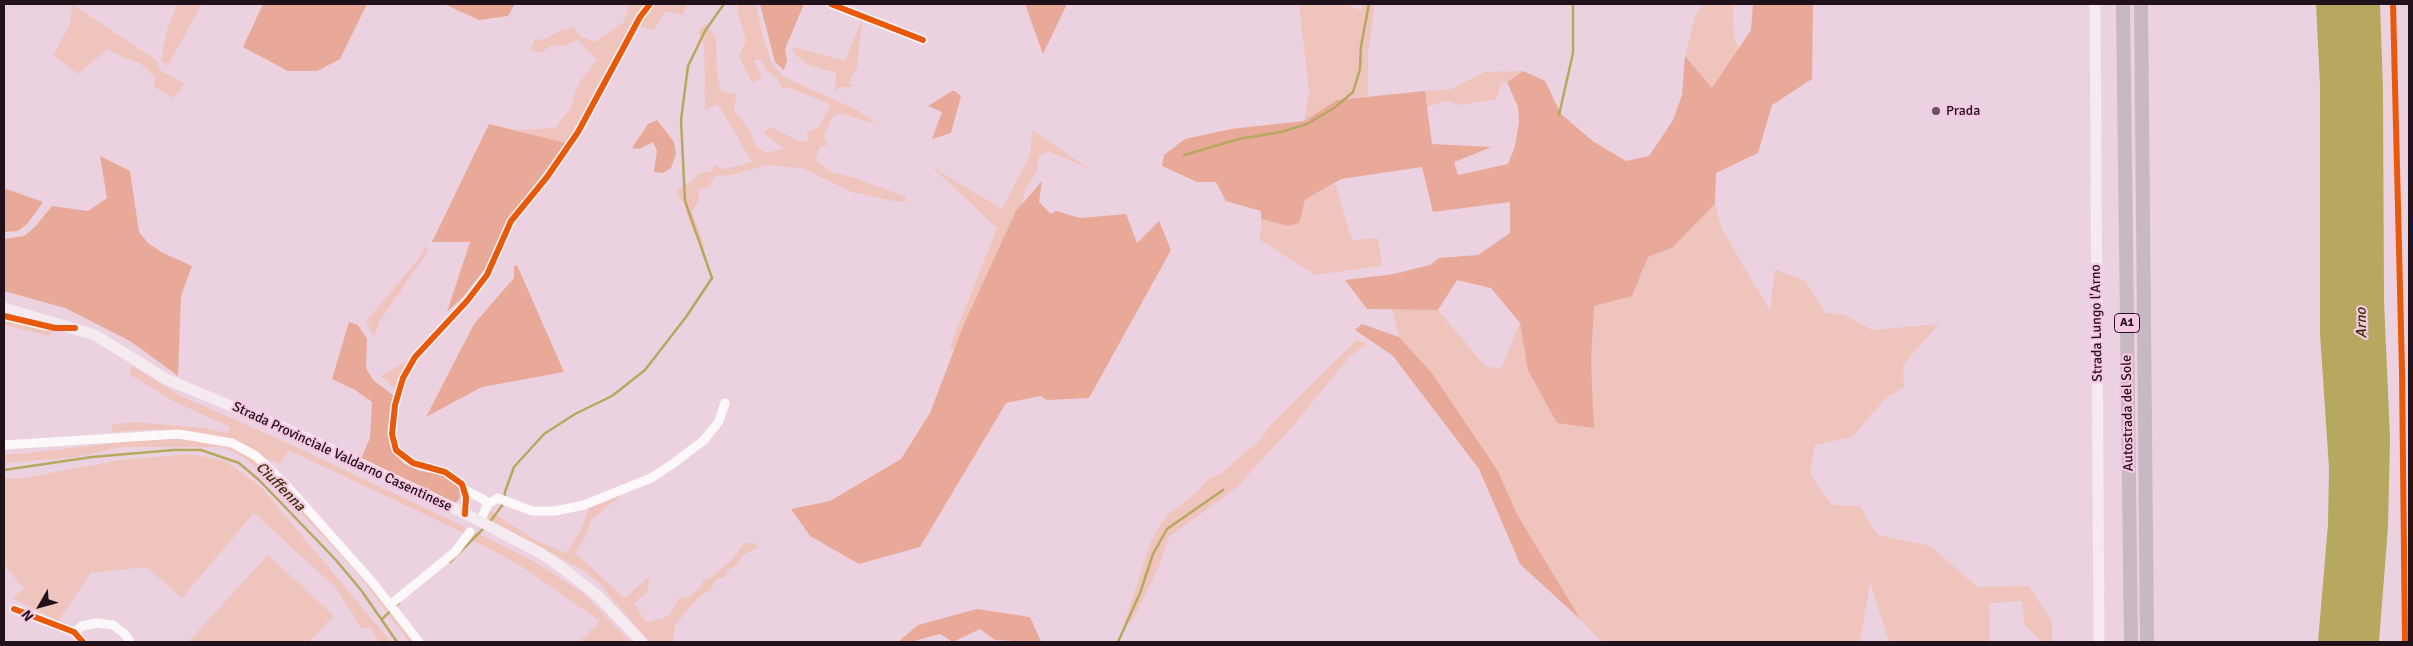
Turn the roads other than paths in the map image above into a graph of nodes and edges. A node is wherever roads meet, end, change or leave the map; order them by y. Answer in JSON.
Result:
{"nodes":[{"id":1,"x":650,"y":4,"type":"edge"},
{"id":2,"x":831,"y":4,"type":"edge"},
{"id":3,"x":2095,"y":4,"type":"edge"},
{"id":4,"x":2123,"y":4,"type":"edge"},
{"id":5,"x":2141,"y":4,"type":"edge"},
{"id":6,"x":923,"y":40,"type":"dead end"},
{"id":7,"x":4,"y":308,"type":"edge"},
{"id":8,"x":4,"y":316,"type":"edge"},
{"id":9,"x":75,"y":328,"type":"junction"},
{"id":10,"x":725,"y":403,"type":"dead end"},
{"id":11,"x":4,"y":445,"type":"edge"},
{"id":12,"x":465,"y":490,"type":"junction"},
{"id":13,"x":488,"y":504,"type":"junction"},
{"id":14,"x":465,"y":514,"type":"junction"},
{"id":15,"x":483,"y":515,"type":"dead end"},
{"id":16,"x":470,"y":532,"type":"dead end"},
{"id":17,"x":391,"y":604,"type":"junction"},
{"id":18,"x":14,"y":609,"type":"dead end"},
{"id":19,"x":74,"y":632,"type":"junction"},
{"id":20,"x":83,"y":642,"type":"edge"},
{"id":21,"x":130,"y":642,"type":"edge"},
{"id":22,"x":419,"y":642,"type":"edge"},
{"id":23,"x":642,"y":642,"type":"edge"},
{"id":24,"x":2099,"y":642,"type":"edge"},
{"id":25,"x":2131,"y":642,"type":"edge"},
{"id":26,"x":2147,"y":642,"type":"edge"}],
"edges":[{"from":1,"to":12,"type":"street"},
{"from":2,"to":6,"type":"street"},
{"from":3,"to":24,"type":"main road","name":"Strada Lungo l'Arno"},
{"from":4,"to":25,"type":"highway","name":"Autostrada del Sole","number":"A1"},
{"from":5,"to":26,"type":"highway","name":"Autostrada del Sole","number":"A1"},
{"from":7,"to":9,"type":"main road","name":"Strada Provinciale Valdarno Casentinese"},
{"from":8,"to":9,"type":"street","name":"Strada Provinciale Valdarno Casentinese"},
{"from":9,"to":14,"type":"main road","name":"Strada Provinciale Valdarno Casentinese"},
{"from":10,"to":13,"type":"street"},
{"from":11,"to":17,"type":"street"},
{"from":12,"to":13,"type":"street"},
{"from":12,"to":14,"type":"street"},
{"from":13,"to":15,"type":"street"},
{"from":14,"to":23,"type":"main road","name":"Strada Provinciale Valdarno Casentinese"},
{"from":16,"to":17,"type":"street"},
{"from":17,"to":22,"type":"street"},
{"from":18,"to":19,"type":"street"},
{"from":19,"to":20,"type":"street"},
{"from":19,"to":21,"type":"street"}]}
